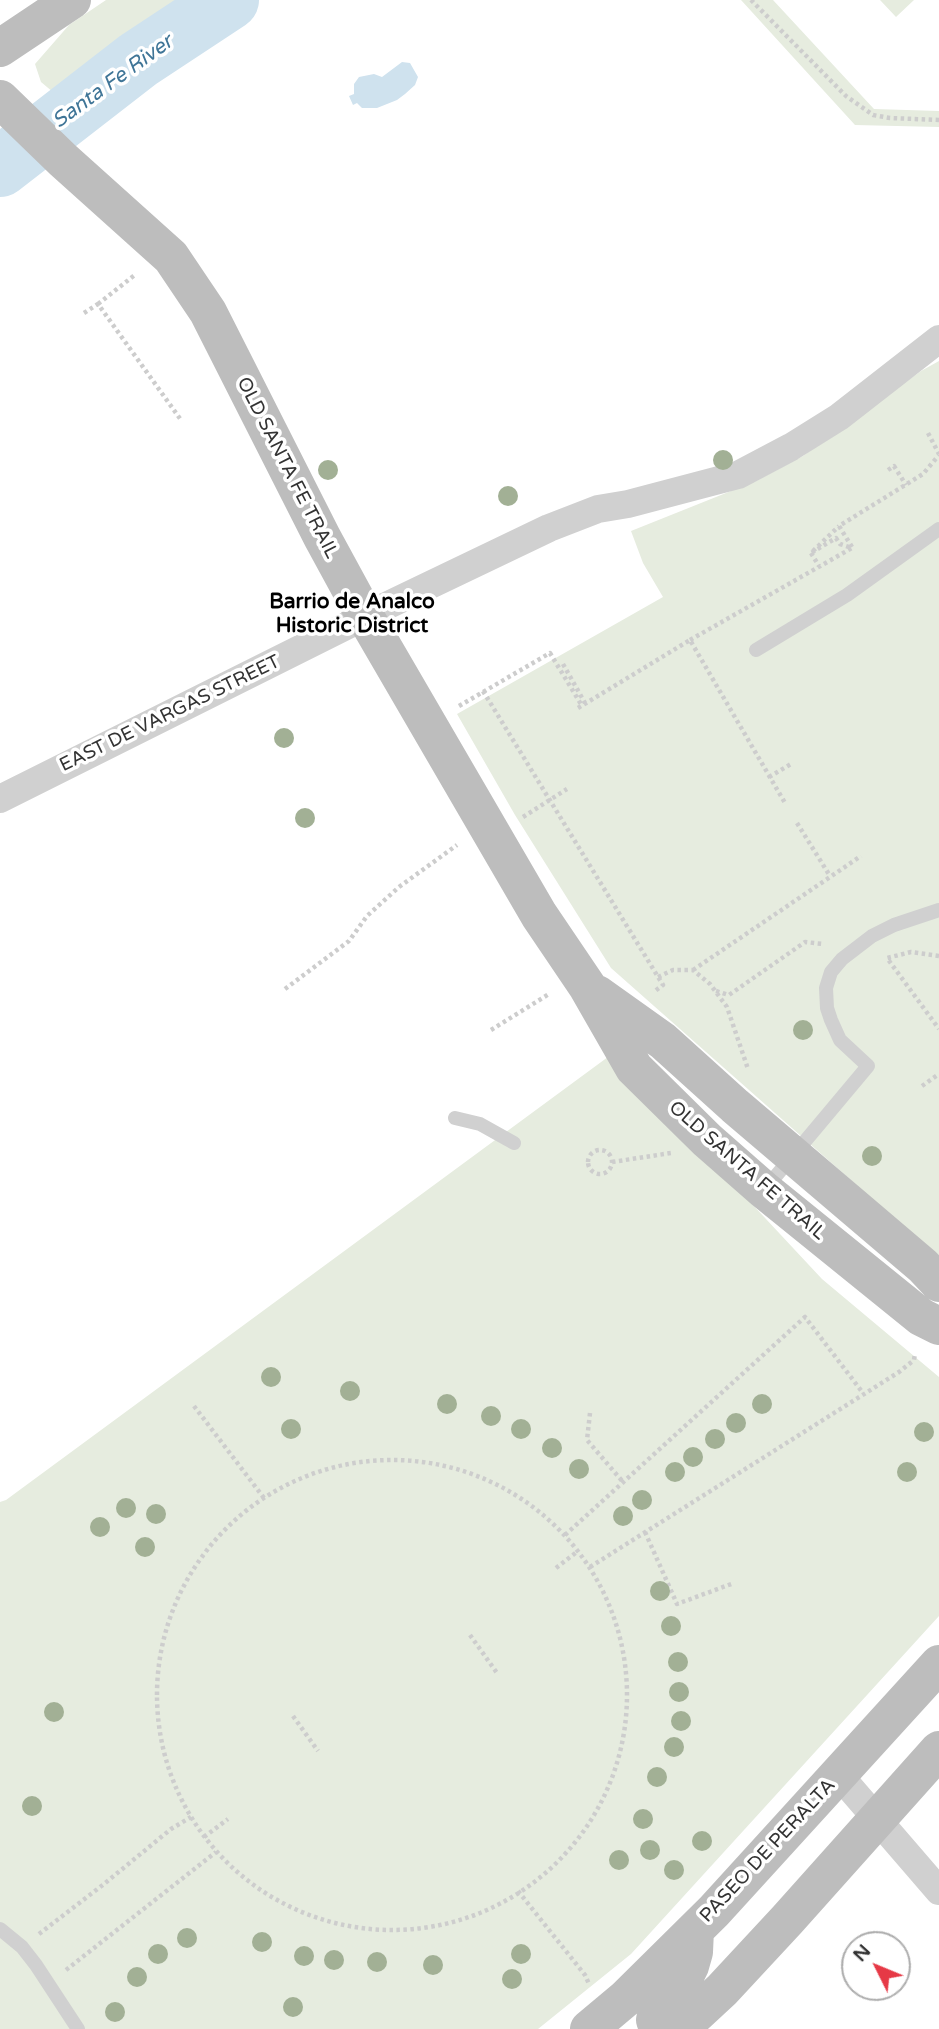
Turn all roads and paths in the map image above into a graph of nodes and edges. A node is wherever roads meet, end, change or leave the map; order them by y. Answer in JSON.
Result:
{"nodes":[{"id":1,"x":72,"y":0,"type":"edge"},
{"id":2,"x":751,"y":0,"type":"edge"},
{"id":3,"x":0,"y":48,"type":"edge"},
{"id":4,"x":0,"y":99,"type":"edge"},
{"id":5,"x":939,"y":120,"type":"edge"},
{"id":6,"x":137,"y":274,"type":"dead end"},
{"id":7,"x":98,"y":304,"type":"junction"},
{"id":8,"x":84,"y":313,"type":"dead end"},
{"id":9,"x":939,"y":339,"type":"edge"},
{"id":10,"x":181,"y":420,"type":"dead end"},
{"id":11,"x":928,"y":433,"type":"dead end"},
{"id":12,"x":939,"y":455,"type":"edge"},
{"id":13,"x":888,"y":470,"type":"dead end"},
{"id":14,"x":905,"y":485,"type":"junction"},
{"id":15,"x":839,"y":526,"type":"junction"},
{"id":16,"x":939,"y":529,"type":"edge"},
{"id":17,"x":852,"y":548,"type":"junction"},
{"id":18,"x":811,"y":553,"type":"junction"},
{"id":19,"x":819,"y":566,"type":"junction"},
{"id":20,"x":365,"y":616,"type":"junction"},
{"id":21,"x":690,"y":640,"type":"junction"},
{"id":22,"x":756,"y":650,"type":"dead end"},
{"id":23,"x":563,"y":664,"type":"dead end"},
{"id":24,"x":483,"y":691,"type":"junction"},
{"id":25,"x":461,"y":705,"type":"dead end"},
{"id":26,"x":582,"y":706,"type":"junction"},
{"id":27,"x":791,"y":764,"type":"dead end"},
{"id":28,"x":769,"y":776,"type":"junction"},
{"id":29,"x":566,"y":789,"type":"dead end"},
{"id":30,"x":0,"y":799,"type":"edge"},
{"id":31,"x":550,"y":800,"type":"junction"},
{"id":32,"x":785,"y":803,"type":"dead end"},
{"id":33,"x":525,"y":815,"type":"dead end"},
{"id":34,"x":797,"y":823,"type":"dead end"},
{"id":35,"x":488,"y":828,"type":"junction"},
{"id":36,"x":861,"y":856,"type":"dead end"},
{"id":37,"x":830,"y":876,"type":"junction"},
{"id":38,"x":939,"y":910,"type":"edge"},
{"id":39,"x":830,"y":945,"type":"dead end"},
{"id":40,"x":939,"y":956,"type":"edge"},
{"id":41,"x":693,"y":970,"type":"junction"},
{"id":42,"x":658,"y":977,"type":"junction"},
{"id":43,"x":582,"y":980,"type":"junction"},
{"id":44,"x":285,"y":989,"type":"dead end"},
{"id":45,"x":657,"y":990,"type":"dead end"},
{"id":46,"x":715,"y":991,"type":"junction"},
{"id":47,"x":939,"y":1029,"type":"edge"},
{"id":48,"x":491,"y":1030,"type":"dead end"},
{"id":49,"x":750,"y":1073,"type":"dead end"},
{"id":50,"x":939,"y":1074,"type":"edge"},
{"id":51,"x":922,"y":1086,"type":"dead end"},
{"id":52,"x":455,"y":1118,"type":"dead end"},
{"id":53,"x":513,"y":1143,"type":"dead end"},
{"id":54,"x":674,"y":1153,"type":"dead end"},
{"id":55,"x":793,"y":1155,"type":"junction"},
{"id":56,"x":612,"y":1162,"type":"junction"},
{"id":57,"x":764,"y":1190,"type":"junction"},
{"id":58,"x":934,"y":1275,"type":"edge"},
{"id":59,"x":929,"y":1332,"type":"edge"},
{"id":60,"x":863,"y":1393,"type":"junction"},
{"id":61,"x":194,"y":1406,"type":"dead end"},
{"id":62,"x":590,"y":1413,"type":"dead end"},
{"id":63,"x":623,"y":1482,"type":"junction"},
{"id":64,"x":264,"y":1498,"type":"junction"},
{"id":65,"x":645,"y":1532,"type":"junction"},
{"id":66,"x":565,"y":1535,"type":"junction"},
{"id":67,"x":578,"y":1551,"type":"junction"},
{"id":68,"x":590,"y":1567,"type":"junction"},
{"id":69,"x":556,"y":1569,"type":"dead end"},
{"id":70,"x":734,"y":1583,"type":"dead end"},
{"id":71,"x":470,"y":1635,"type":"dead end"},
{"id":72,"x":939,"y":1664,"type":"edge"},
{"id":73,"x":497,"y":1673,"type":"dead end"},
{"id":74,"x":293,"y":1716,"type":"dead end"},
{"id":75,"x":939,"y":1750,"type":"edge"},
{"id":76,"x":318,"y":1751,"type":"dead end"},
{"id":77,"x":839,"y":1775,"type":"junction"},
{"id":78,"x":191,"y":1817,"type":"junction"},
{"id":79,"x":878,"y":1818,"type":"junction"},
{"id":80,"x":228,"y":1819,"type":"dead end"},
{"id":81,"x":204,"y":1837,"type":"junction"},
{"id":82,"x":216,"y":1852,"type":"junction"},
{"id":83,"x":518,"y":1891,"type":"junction"},
{"id":84,"x":939,"y":1891,"type":"edge"},
{"id":85,"x":49,"y":1926,"type":"dead end"},
{"id":86,"x":0,"y":1929,"type":"edge"},
{"id":87,"x":695,"y":1930,"type":"junction"},
{"id":88,"x":78,"y":1961,"type":"dead end"},
{"id":89,"x":592,"y":1991,"type":"dead end"},
{"id":90,"x":78,"y":2029,"type":"edge"},
{"id":91,"x":589,"y":2029,"type":"edge"},
{"id":92,"x":658,"y":2029,"type":"edge"},
{"id":93,"x":681,"y":2029,"type":"edge"}],
"edges":[{"from":1,"to":3,"type":"street"},
{"from":2,"to":5,"type":"path"},
{"from":4,"to":20,"type":"street","name":"OLD SANTA FE TRAIL"},
{"from":6,"to":7,"type":"path"},
{"from":7,"to":8,"type":"path"},
{"from":7,"to":10,"type":"path"},
{"from":9,"to":20,"type":"street","name":"EAST DE VARGAS STREET"},
{"from":11,"to":12,"type":"path"},
{"from":12,"to":14,"type":"path"},
{"from":13,"to":14,"type":"path"},
{"from":14,"to":15,"type":"path"},
{"from":15,"to":17,"type":"path"},
{"from":15,"to":18,"type":"path"},
{"from":16,"to":22,"type":"lane"},
{"from":17,"to":18,"type":"path"},
{"from":17,"to":19,"type":"path"},
{"from":18,"to":19,"type":"path"},
{"from":19,"to":21,"type":"path"},
{"from":20,"to":30,"type":"street","name":"EAST DE VARGAS STREET"},
{"from":20,"to":35,"type":"street","name":"OLD SANTA FE TRAIL"},
{"from":21,"to":26,"type":"path"},
{"from":21,"to":28,"type":"path"},
{"from":23,"to":26,"type":"path"},
{"from":24,"to":25,"type":"path"},
{"from":24,"to":26,"type":"path"},
{"from":24,"to":31,"type":"path"},
{"from":27,"to":28,"type":"path"},
{"from":28,"to":32,"type":"path"},
{"from":29,"to":31,"type":"path"},
{"from":31,"to":33,"type":"path"},
{"from":31,"to":42,"type":"path"},
{"from":34,"to":37,"type":"path"},
{"from":35,"to":43,"type":"street","name":"OLD SANTA FE TRAIL"},
{"from":35,"to":44,"type":"path"},
{"from":36,"to":37,"type":"path"},
{"from":37,"to":41,"type":"path"},
{"from":38,"to":55,"type":"lane"},
{"from":39,"to":46,"type":"path"},
{"from":40,"to":47,"type":"path"},
{"from":41,"to":42,"type":"path"},
{"from":41,"to":46,"type":"path"},
{"from":42,"to":45,"type":"path"},
{"from":43,"to":48,"type":"path"},
{"from":43,"to":55,"type":"street","name":"OLD SANTA FE TRAIL"},
{"from":43,"to":57,"type":"street","name":"OLD SANTA FE TRAIL"},
{"from":46,"to":49,"type":"path"},
{"from":50,"to":51,"type":"path"},
{"from":52,"to":53,"type":"lane"},
{"from":54,"to":56,"type":"path"},
{"from":55,"to":57,"type":"lane"},
{"from":55,"to":58,"type":"street","name":"OLD SANTA FE TRAIL"},
{"from":56,"to":56,"type":"path"},
{"from":57,"to":59,"type":"street","name":"OLD SANTA FE TRAIL"},
{"from":59,"to":60,"type":"path"},
{"from":60,"to":63,"type":"path"},
{"from":60,"to":65,"type":"path"},
{"from":61,"to":64,"type":"path"},
{"from":62,"to":63,"type":"path"},
{"from":63,"to":66,"type":"path"},
{"from":64,"to":66,"type":"path"},
{"from":64,"to":78,"type":"path"},
{"from":65,"to":68,"type":"path"},
{"from":65,"to":70,"type":"path"},
{"from":66,"to":67,"type":"path"},
{"from":67,"to":68,"type":"path"},
{"from":67,"to":69,"type":"path"},
{"from":68,"to":83,"type":"path"},
{"from":71,"to":73,"type":"path"},
{"from":72,"to":77,"type":"street","name":"PASEO DE PERALTA"},
{"from":74,"to":76,"type":"path"},
{"from":75,"to":79,"type":"street"},
{"from":77,"to":79,"type":"street"},
{"from":77,"to":87,"type":"street","name":"PASEO DE PERALTA"},
{"from":78,"to":81,"type":"path"},
{"from":78,"to":85,"type":"path"},
{"from":79,"to":84,"type":"street"},
{"from":79,"to":93,"type":"street"},
{"from":80,"to":81,"type":"path"},
{"from":81,"to":82,"type":"path"},
{"from":82,"to":83,"type":"path"},
{"from":82,"to":88,"type":"path"},
{"from":83,"to":89,"type":"path"},
{"from":86,"to":90,"type":"lane"},
{"from":87,"to":91,"type":"street","name":"PASEO DE PERALTA"},
{"from":87,"to":92,"type":"street"}]}
